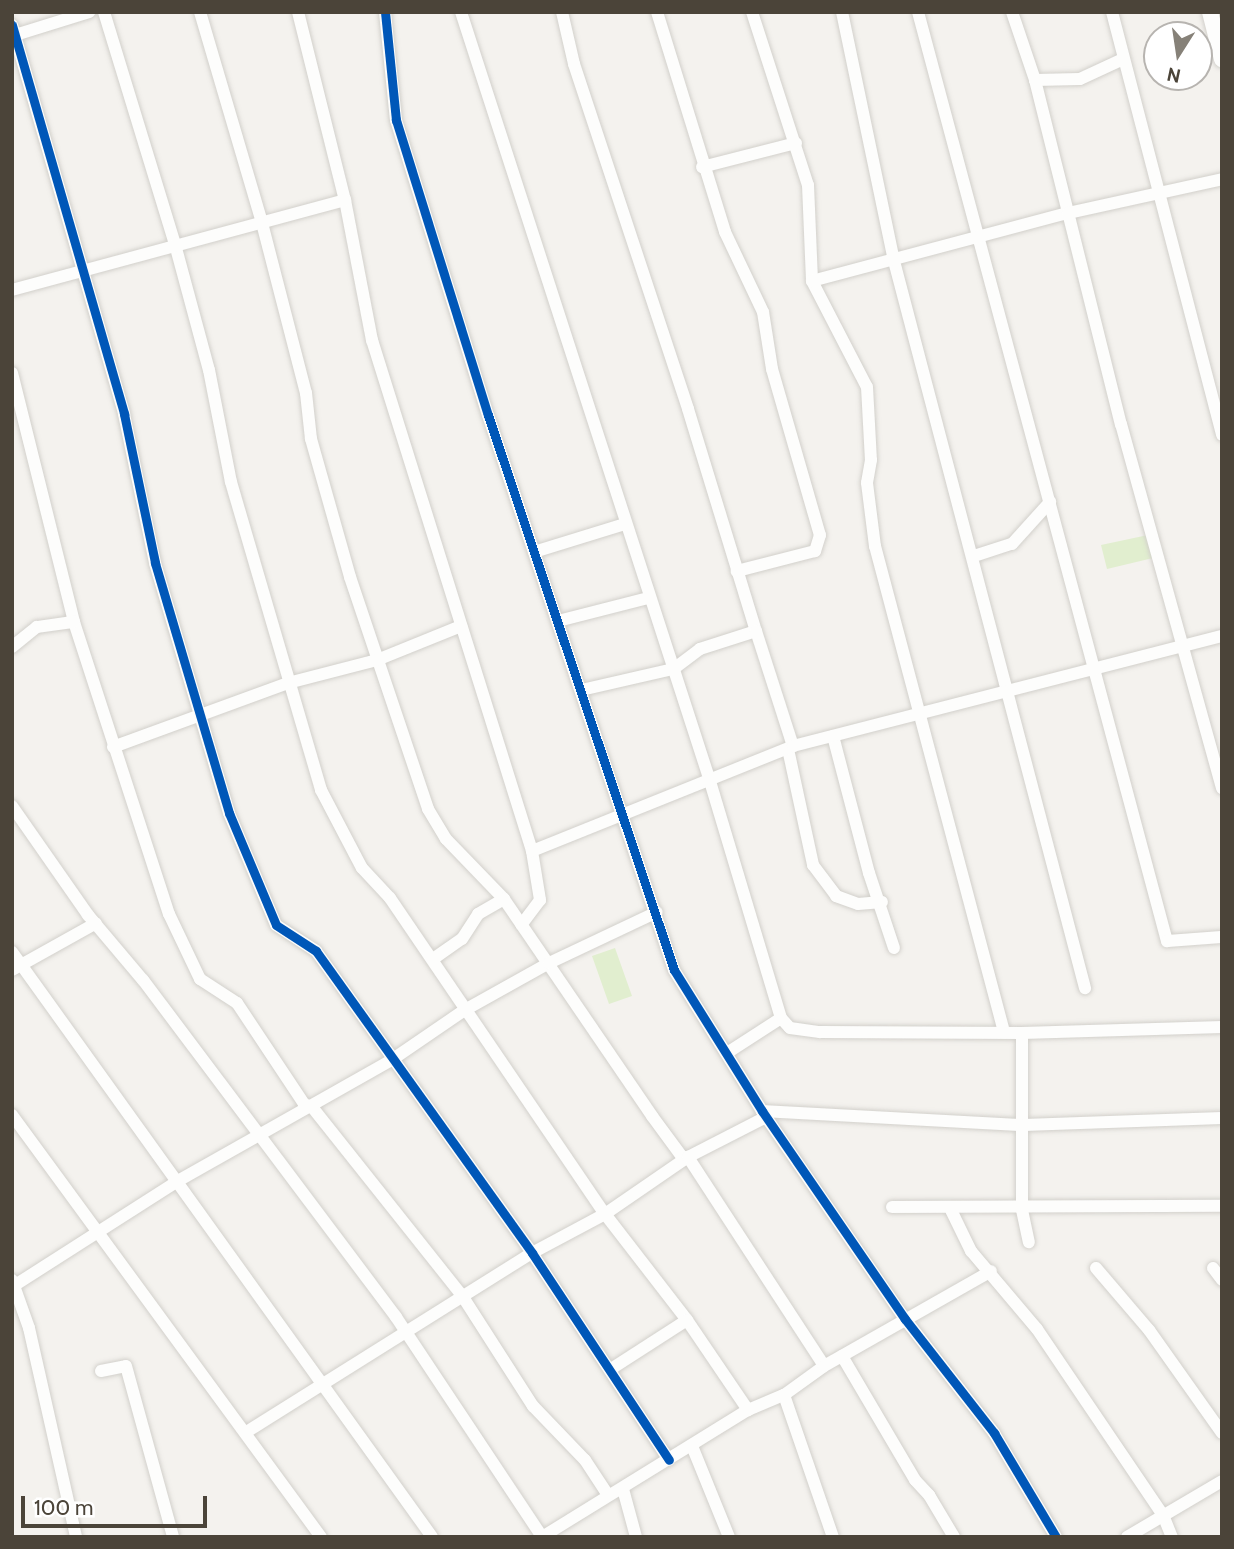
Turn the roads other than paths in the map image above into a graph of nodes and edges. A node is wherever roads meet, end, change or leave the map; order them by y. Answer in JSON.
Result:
{"nodes":[{"id":1,"x":89,"y":12,"type":"edge"},
{"id":2,"x":104,"y":12,"type":"edge"},
{"id":3,"x":200,"y":12,"type":"edge"},
{"id":4,"x":299,"y":12,"type":"edge"},
{"id":5,"x":385,"y":12,"type":"edge"},
{"id":6,"x":461,"y":12,"type":"edge"},
{"id":7,"x":562,"y":12,"type":"edge"},
{"id":8,"x":657,"y":12,"type":"edge"},
{"id":9,"x":751,"y":12,"type":"edge"},
{"id":10,"x":842,"y":12,"type":"edge"},
{"id":11,"x":918,"y":12,"type":"edge"},
{"id":12,"x":1012,"y":12,"type":"edge"},
{"id":13,"x":1112,"y":12,"type":"edge"},
{"id":14,"x":1210,"y":12,"type":"edge"},
{"id":15,"x":13,"y":32,"type":"edge"},
{"id":16,"x":1122,"y":59,"type":"junction"},
{"id":17,"x":1222,"y":59,"type":"edge"},
{"id":18,"x":1035,"y":80,"type":"junction"},
{"id":19,"x":796,"y":144,"type":"junction"},
{"id":20,"x":702,"y":167,"type":"junction"},
{"id":21,"x":1222,"y":179,"type":"edge"},
{"id":22,"x":1158,"y":196,"type":"junction"},
{"id":23,"x":345,"y":200,"type":"junction"},
{"id":24,"x":1068,"y":213,"type":"junction"},
{"id":25,"x":262,"y":223,"type":"junction"},
{"id":26,"x":980,"y":236,"type":"junction"},
{"id":27,"x":176,"y":248,"type":"junction"},
{"id":28,"x":894,"y":261,"type":"junction"},
{"id":29,"x":81,"y":273,"type":"junction"},
{"id":30,"x":812,"y":281,"type":"junction"},
{"id":31,"x":12,"y":290,"type":"edge"},
{"id":32,"x":12,"y":373,"type":"edge"},
{"id":33,"x":1222,"y":435,"type":"edge"},
{"id":34,"x":1051,"y":502,"type":"junction"},
{"id":35,"x":625,"y":524,"type":"junction"},
{"id":36,"x":534,"y":552,"type":"junction"},
{"id":37,"x":974,"y":556,"type":"junction"},
{"id":38,"x":737,"y":571,"type":"junction"},
{"id":39,"x":649,"y":598,"type":"junction"},
{"id":40,"x":558,"y":621,"type":"junction"},
{"id":41,"x":74,"y":622,"type":"junction"},
{"id":42,"x":461,"y":626,"type":"junction"},
{"id":43,"x":755,"y":631,"type":"junction"},
{"id":44,"x":1222,"y":636,"type":"edge"},
{"id":45,"x":1183,"y":644,"type":"junction"},
{"id":46,"x":12,"y":647,"type":"edge"},
{"id":47,"x":377,"y":660,"type":"junction"},
{"id":48,"x":1093,"y":666,"type":"junction"},
{"id":49,"x":673,"y":669,"type":"junction"},
{"id":50,"x":288,"y":683,"type":"junction"},
{"id":51,"x":1009,"y":689,"type":"junction"},
{"id":52,"x":581,"y":690,"type":"junction"},
{"id":53,"x":202,"y":713,"type":"junction"},
{"id":54,"x":919,"y":713,"type":"junction"},
{"id":55,"x":833,"y":736,"type":"junction"},
{"id":56,"x":113,"y":747,"type":"junction"},
{"id":57,"x":791,"y":748,"type":"junction"},
{"id":58,"x":709,"y":778,"type":"junction"},
{"id":59,"x":1222,"y":788,"type":"edge"},
{"id":60,"x":12,"y":806,"type":"edge"},
{"id":61,"x":624,"y":811,"type":"junction"},
{"id":62,"x":532,"y":850,"type":"junction"},
{"id":63,"x":504,"y":899,"type":"junction"},
{"id":64,"x":881,"y":902,"type":"junction"},
{"id":65,"x":657,"y":912,"type":"junction"},
{"id":66,"x":96,"y":923,"type":"junction"},
{"id":67,"x":521,"y":925,"type":"junction"},
{"id":68,"x":1222,"y":937,"type":"edge"},
{"id":69,"x":894,"y":948,"type":"dead end"},
{"id":70,"x":12,"y":952,"type":"edge"},
{"id":71,"x":433,"y":959,"type":"junction"},
{"id":72,"x":549,"y":963,"type":"junction"},
{"id":73,"x":18,"y":967,"type":"edge"},
{"id":74,"x":1085,"y":988,"type":"dead end"},
{"id":75,"x":463,"y":1011,"type":"junction"},
{"id":76,"x":781,"y":1018,"type":"junction"},
{"id":77,"x":1222,"y":1027,"type":"edge"},
{"id":78,"x":1004,"y":1032,"type":"junction"},
{"id":79,"x":1022,"y":1033,"type":"junction"},
{"id":80,"x":727,"y":1053,"type":"junction"},
{"id":81,"x":393,"y":1059,"type":"junction"},
{"id":82,"x":312,"y":1107,"type":"junction"},
{"id":83,"x":764,"y":1114,"type":"junction"},
{"id":84,"x":12,"y":1115,"type":"edge"},
{"id":85,"x":1222,"y":1118,"type":"edge"},
{"id":86,"x":1024,"y":1125,"type":"junction"},
{"id":87,"x":258,"y":1136,"type":"junction"},
{"id":88,"x":688,"y":1157,"type":"junction"},
{"id":89,"x":176,"y":1182,"type":"junction"},
{"id":90,"x":1222,"y":1206,"type":"edge"},
{"id":91,"x":892,"y":1207,"type":"dead end"},
{"id":92,"x":951,"y":1210,"type":"junction"},
{"id":93,"x":1022,"y":1210,"type":"junction"},
{"id":94,"x":605,"y":1214,"type":"junction"},
{"id":95,"x":98,"y":1233,"type":"junction"},
{"id":96,"x":1029,"y":1242,"type":"dead end"},
{"id":97,"x":532,"y":1254,"type":"junction"},
{"id":98,"x":1096,"y":1268,"type":"dead end"},
{"id":99,"x":1213,"y":1268,"type":"dead end"},
{"id":100,"x":991,"y":1271,"type":"junction"},
{"id":101,"x":1222,"y":1280,"type":"edge"},
{"id":102,"x":13,"y":1283,"type":"edge"},
{"id":103,"x":463,"y":1297,"type":"junction"},
{"id":104,"x":905,"y":1319,"type":"junction"},
{"id":105,"x":687,"y":1320,"type":"junction"},
{"id":106,"x":405,"y":1334,"type":"junction"},
{"id":107,"x":842,"y":1356,"type":"junction"},
{"id":108,"x":824,"y":1366,"type":"junction"},
{"id":109,"x":611,"y":1369,"type":"junction"},
{"id":110,"x":101,"y":1371,"type":"dead end"},
{"id":111,"x":324,"y":1381,"type":"junction"},
{"id":112,"x":784,"y":1395,"type":"junction"},
{"id":113,"x":748,"y":1410,"type":"junction"},
{"id":114,"x":247,"y":1432,"type":"junction"},
{"id":115,"x":1222,"y":1433,"type":"edge"},
{"id":116,"x":692,"y":1446,"type":"junction"},
{"id":117,"x":669,"y":1460,"type":"junction"},
{"id":118,"x":1222,"y":1481,"type":"edge"},
{"id":119,"x":623,"y":1489,"type":"junction"},
{"id":120,"x":608,"y":1496,"type":"junction"},
{"id":121,"x":1163,"y":1515,"type":"junction"},
{"id":122,"x":76,"y":1537,"type":"edge"},
{"id":123,"x":173,"y":1537,"type":"edge"},
{"id":124,"x":321,"y":1537,"type":"edge"},
{"id":125,"x":432,"y":1537,"type":"edge"},
{"id":126,"x":542,"y":1537,"type":"edge"},
{"id":127,"x":636,"y":1537,"type":"edge"},
{"id":128,"x":730,"y":1537,"type":"edge"},
{"id":129,"x":833,"y":1537,"type":"edge"},
{"id":130,"x":954,"y":1537,"type":"edge"},
{"id":131,"x":1056,"y":1537,"type":"edge"},
{"id":132,"x":1127,"y":1537,"type":"edge"},
{"id":133,"x":1172,"y":1537,"type":"edge"}],
"edges":[{"from":1,"to":15,"type":"street"},
{"from":2,"to":27,"type":"street"},
{"from":3,"to":25,"type":"street"},
{"from":4,"to":23,"type":"street"},
{"from":5,"to":36,"type":"street"},
{"from":6,"to":35,"type":"street"},
{"from":7,"to":38,"type":"street"},
{"from":8,"to":20,"type":"street"},
{"from":9,"to":19,"type":"street"},
{"from":10,"to":28,"type":"street"},
{"from":11,"to":26,"type":"street"},
{"from":12,"to":18,"type":"street"},
{"from":13,"to":16,"type":"street"},
{"from":14,"to":17,"type":"street"},
{"from":15,"to":29,"type":"street"},
{"from":16,"to":18,"type":"street"},
{"from":16,"to":22,"type":"street"},
{"from":18,"to":24,"type":"street"},
{"from":19,"to":20,"type":"street"},
{"from":19,"to":30,"type":"street"},
{"from":20,"to":38,"type":"street"},
{"from":21,"to":22,"type":"street"},
{"from":22,"to":24,"type":"street"},
{"from":22,"to":33,"type":"street"},
{"from":23,"to":25,"type":"street"},
{"from":23,"to":42,"type":"street"},
{"from":24,"to":26,"type":"street"},
{"from":24,"to":45,"type":"street"},
{"from":25,"to":27,"type":"street"},
{"from":25,"to":47,"type":"street"},
{"from":26,"to":28,"type":"street"},
{"from":26,"to":34,"type":"street"},
{"from":27,"to":29,"type":"street"},
{"from":27,"to":50,"type":"street"},
{"from":28,"to":30,"type":"street"},
{"from":28,"to":37,"type":"street"},
{"from":29,"to":31,"type":"street"},
{"from":29,"to":53,"type":"street"},
{"from":30,"to":54,"type":"street"},
{"from":32,"to":41,"type":"street"},
{"from":34,"to":37,"type":"street"},
{"from":34,"to":48,"type":"street"},
{"from":35,"to":36,"type":"street"},
{"from":35,"to":39,"type":"street"},
{"from":36,"to":40,"type":"street"},
{"from":37,"to":51,"type":"street"},
{"from":38,"to":43,"type":"street"},
{"from":39,"to":40,"type":"street"},
{"from":39,"to":49,"type":"street"},
{"from":40,"to":52,"type":"street"},
{"from":41,"to":46,"type":"street"},
{"from":41,"to":56,"type":"street"},
{"from":42,"to":47,"type":"street"},
{"from":42,"to":62,"type":"street"},
{"from":43,"to":49,"type":"street"},
{"from":43,"to":57,"type":"street"},
{"from":44,"to":45,"type":"street"},
{"from":45,"to":48,"type":"street"},
{"from":45,"to":59,"type":"street"},
{"from":47,"to":50,"type":"street"},
{"from":47,"to":63,"type":"street"},
{"from":48,"to":51,"type":"street"},
{"from":48,"to":68,"type":"street"},
{"from":49,"to":52,"type":"street"},
{"from":49,"to":58,"type":"street"},
{"from":50,"to":53,"type":"street"},
{"from":50,"to":71,"type":"street"},
{"from":51,"to":54,"type":"street"},
{"from":51,"to":74,"type":"street"},
{"from":52,"to":61,"type":"street"},
{"from":53,"to":56,"type":"street"},
{"from":53,"to":81,"type":"street"},
{"from":54,"to":55,"type":"street"},
{"from":54,"to":78,"type":"street"},
{"from":55,"to":57,"type":"street"},
{"from":55,"to":64,"type":"street"},
{"from":56,"to":82,"type":"street"},
{"from":57,"to":58,"type":"street"},
{"from":57,"to":64,"type":"street"},
{"from":58,"to":61,"type":"street"},
{"from":58,"to":76,"type":"street"},
{"from":60,"to":66,"type":"street"},
{"from":61,"to":62,"type":"street"},
{"from":61,"to":65,"type":"street"},
{"from":62,"to":67,"type":"street"},
{"from":63,"to":67,"type":"street"},
{"from":63,"to":71,"type":"street"},
{"from":64,"to":69,"type":"street"},
{"from":65,"to":72,"type":"street"},
{"from":65,"to":80,"type":"street"},
{"from":66,"to":73,"type":"street"},
{"from":66,"to":87,"type":"street"},
{"from":67,"to":72,"type":"street"},
{"from":70,"to":73,"type":"street"},
{"from":71,"to":75,"type":"street"},
{"from":72,"to":75,"type":"street"},
{"from":72,"to":88,"type":"street"},
{"from":73,"to":89,"type":"street"},
{"from":75,"to":81,"type":"street"},
{"from":75,"to":94,"type":"street"},
{"from":76,"to":78,"type":"street"},
{"from":76,"to":80,"type":"street"},
{"from":77,"to":79,"type":"street"},
{"from":78,"to":79,"type":"street"},
{"from":79,"to":86,"type":"street"},
{"from":80,"to":83,"type":"street"},
{"from":81,"to":82,"type":"street"},
{"from":81,"to":97,"type":"street"},
{"from":82,"to":87,"type":"street"},
{"from":82,"to":103,"type":"street"},
{"from":83,"to":86,"type":"street"},
{"from":83,"to":88,"type":"street"},
{"from":83,"to":104,"type":"street"},
{"from":84,"to":95,"type":"street"},
{"from":85,"to":86,"type":"street"},
{"from":86,"to":93,"type":"street"},
{"from":87,"to":89,"type":"street"},
{"from":87,"to":106,"type":"street"},
{"from":88,"to":94,"type":"street"},
{"from":88,"to":108,"type":"street"},
{"from":89,"to":95,"type":"street"},
{"from":89,"to":111,"type":"street"},
{"from":90,"to":93,"type":"street"},
{"from":91,"to":92,"type":"street"},
{"from":92,"to":93,"type":"street"},
{"from":92,"to":100,"type":"street"},
{"from":93,"to":96,"type":"street"},
{"from":94,"to":97,"type":"street"},
{"from":94,"to":105,"type":"street"},
{"from":95,"to":102,"type":"street"},
{"from":95,"to":114,"type":"street"},
{"from":97,"to":103,"type":"street"},
{"from":97,"to":109,"type":"street"},
{"from":98,"to":115,"type":"street"},
{"from":99,"to":101,"type":"street"},
{"from":100,"to":104,"type":"street"},
{"from":100,"to":121,"type":"street"},
{"from":102,"to":122,"type":"street"},
{"from":103,"to":106,"type":"street"},
{"from":103,"to":120,"type":"street"},
{"from":104,"to":107,"type":"street"},
{"from":104,"to":131,"type":"street"},
{"from":105,"to":109,"type":"street"},
{"from":105,"to":113,"type":"street"},
{"from":106,"to":111,"type":"street"},
{"from":106,"to":126,"type":"street"},
{"from":107,"to":108,"type":"street"},
{"from":107,"to":130,"type":"street"},
{"from":108,"to":112,"type":"street"},
{"from":109,"to":117,"type":"street"},
{"from":110,"to":123,"type":"street"},
{"from":111,"to":114,"type":"street"},
{"from":111,"to":125,"type":"street"},
{"from":112,"to":113,"type":"street"},
{"from":112,"to":129,"type":"street"},
{"from":113,"to":116,"type":"street"},
{"from":114,"to":124,"type":"street"},
{"from":116,"to":117,"type":"street"},
{"from":116,"to":128,"type":"street"},
{"from":117,"to":119,"type":"street"},
{"from":118,"to":121,"type":"street"},
{"from":119,"to":120,"type":"street"},
{"from":119,"to":127,"type":"street"},
{"from":120,"to":126,"type":"street"},
{"from":121,"to":132,"type":"street"},
{"from":121,"to":133,"type":"street"}]}
